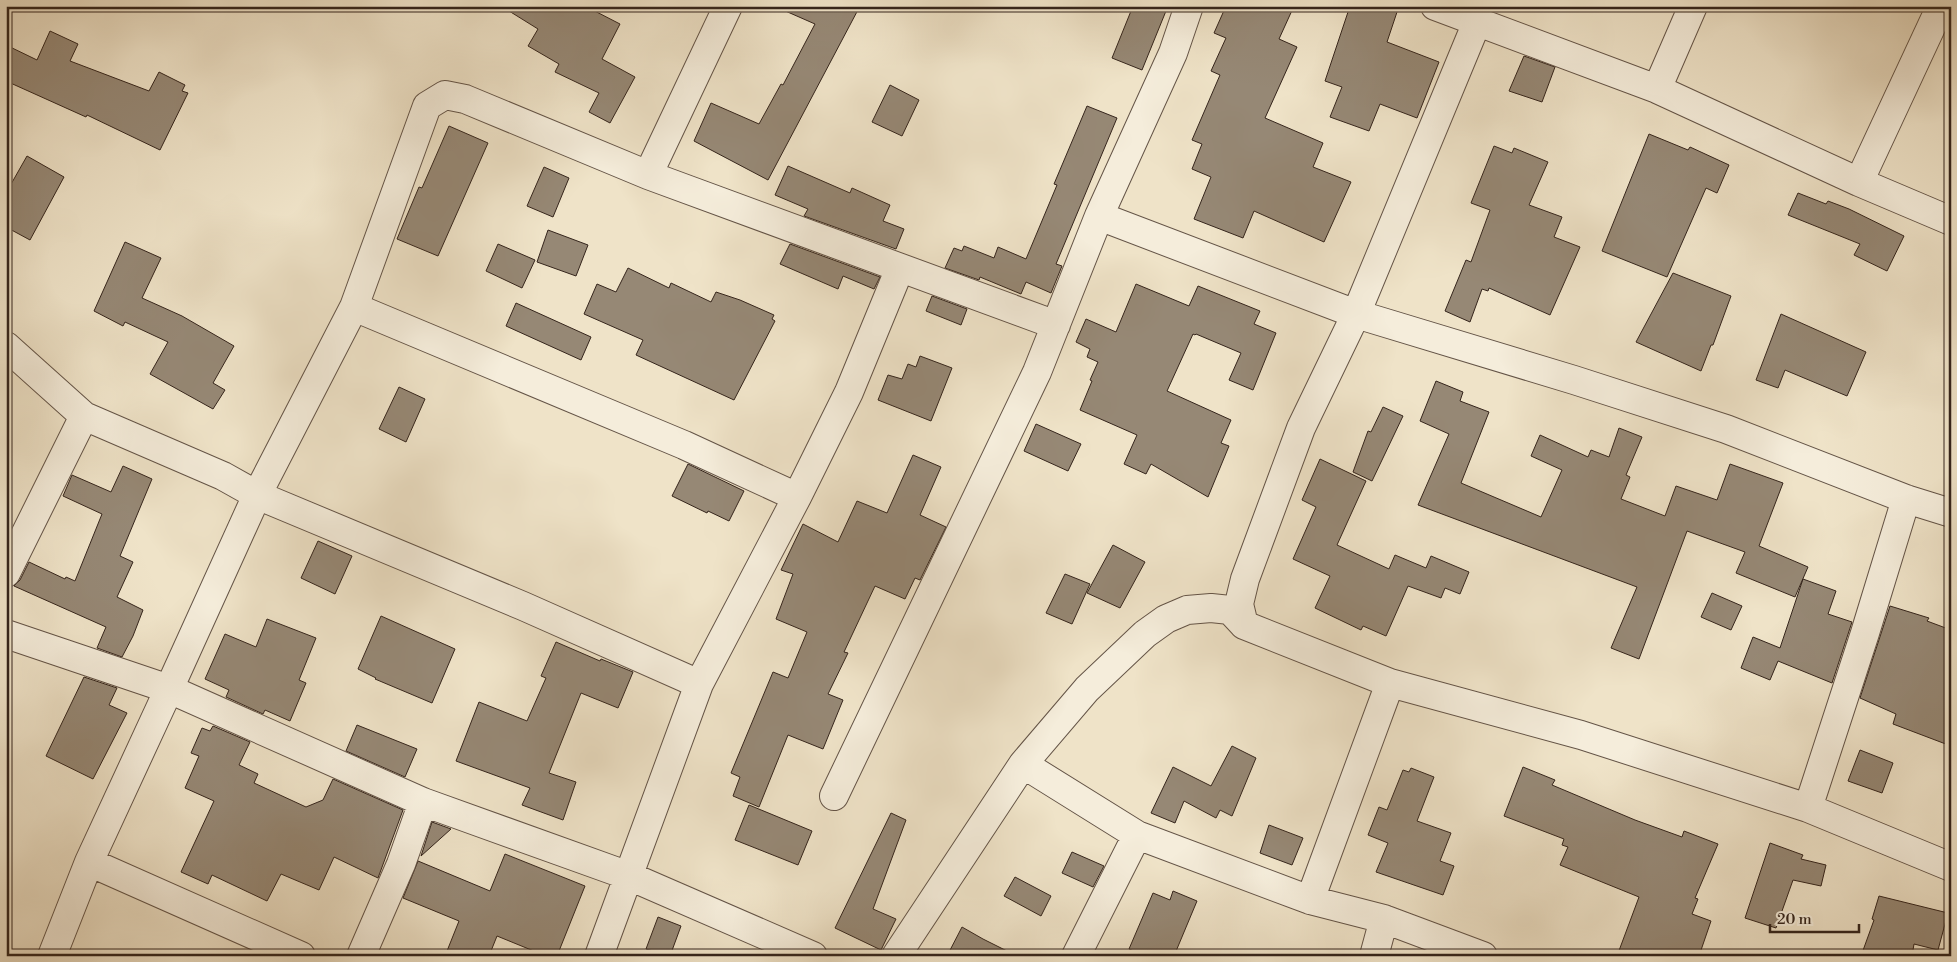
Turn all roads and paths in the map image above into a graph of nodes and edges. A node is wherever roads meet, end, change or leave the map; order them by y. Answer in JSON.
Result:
{"nodes":[{"id":1,"x":728,"y":6,"type":"edge"},
{"id":2,"x":1189,"y":6,"type":"edge"},
{"id":3,"x":1435,"y":6,"type":"edge"},
{"id":4,"x":1692,"y":6,"type":"edge"},
{"id":5,"x":1941,"y":6,"type":"edge"},
{"id":6,"x":1492,"y":18,"type":"edge"},
{"id":7,"x":1657,"y":89,"type":"junction"},
{"id":8,"x":648,"y":175,"type":"junction"},
{"id":9,"x":1859,"y":182,"type":"junction"},
{"id":10,"x":1099,"y":216,"type":"junction"},
{"id":11,"x":1951,"y":220,"type":"edge"},
{"id":12,"x":900,"y":268,"type":"junction"},
{"id":13,"x":354,"y":307,"type":"junction"},
{"id":14,"x":1356,"y":314,"type":"junction"},
{"id":15,"x":1056,"y":325,"type":"junction"},
{"id":16,"x":8,"y":349,"type":"edge"},
{"id":17,"x":84,"y":416,"type":"junction"},
{"id":18,"x":257,"y":495,"type":"junction"},
{"id":19,"x":797,"y":497,"type":"junction"},
{"id":20,"x":1906,"y":499,"type":"junction"},
{"id":21,"x":1951,"y":513,"type":"edge"},
{"id":22,"x":6,"y":573,"type":"edge"},
{"id":23,"x":1244,"y":625,"type":"junction"},
{"id":24,"x":6,"y":634,"type":"edge"},
{"id":25,"x":1390,"y":683,"type":"junction"},
{"id":26,"x":699,"y":684,"type":"junction"},
{"id":27,"x":169,"y":689,"type":"junction"},
{"id":28,"x":1023,"y":764,"type":"junction"},
{"id":29,"x":834,"y":796,"type":"dead end"},
{"id":30,"x":423,"y":802,"type":"junction"},
{"id":31,"x":1808,"y":808,"type":"junction"},
{"id":32,"x":1137,"y":835,"type":"junction"},
{"id":33,"x":89,"y":862,"type":"junction"},
{"id":34,"x":1951,"y":867,"type":"edge"},
{"id":35,"x":629,"y":876,"type":"junction"},
{"id":36,"x":1310,"y":900,"type":"junction"},
{"id":37,"x":1384,"y":919,"type":"junction"},
{"id":38,"x":52,"y":956,"type":"edge"},
{"id":39,"x":301,"y":956,"type":"edge"},
{"id":40,"x":361,"y":956,"type":"edge"},
{"id":41,"x":599,"y":956,"type":"edge"},
{"id":42,"x":813,"y":956,"type":"edge"},
{"id":43,"x":896,"y":956,"type":"edge"},
{"id":44,"x":1076,"y":956,"type":"edge"},
{"id":45,"x":1374,"y":956,"type":"edge"},
{"id":46,"x":1483,"y":956,"type":"edge"}],
"edges":[{"from":1,"to":8,"type":"street"},
{"from":2,"to":10,"type":"street"},
{"from":3,"to":6,"type":"street"},
{"from":4,"to":7,"type":"street"},
{"from":5,"to":9,"type":"street"},
{"from":6,"to":7,"type":"street"},
{"from":6,"to":14,"type":"street"},
{"from":7,"to":9,"type":"street"},
{"from":8,"to":12,"type":"street"},
{"from":8,"to":13,"type":"street"},
{"from":9,"to":11,"type":"street"},
{"from":10,"to":14,"type":"street"},
{"from":10,"to":15,"type":"street"},
{"from":12,"to":15,"type":"street"},
{"from":12,"to":19,"type":"street"},
{"from":13,"to":18,"type":"street"},
{"from":13,"to":19,"type":"street"},
{"from":14,"to":20,"type":"street"},
{"from":14,"to":23,"type":"street"},
{"from":15,"to":29,"type":"street"},
{"from":16,"to":17,"type":"street"},
{"from":17,"to":18,"type":"street"},
{"from":17,"to":22,"type":"street"},
{"from":18,"to":26,"type":"street"},
{"from":18,"to":27,"type":"street"},
{"from":19,"to":26,"type":"street"},
{"from":20,"to":21,"type":"street"},
{"from":20,"to":31,"type":"street"},
{"from":23,"to":25,"type":"street"},
{"from":23,"to":28,"type":"street"},
{"from":24,"to":27,"type":"street"},
{"from":25,"to":31,"type":"street"},
{"from":25,"to":36,"type":"street"},
{"from":26,"to":35,"type":"street"},
{"from":27,"to":30,"type":"street"},
{"from":27,"to":33,"type":"street"},
{"from":28,"to":32,"type":"street"},
{"from":28,"to":43,"type":"street"},
{"from":30,"to":35,"type":"street"},
{"from":30,"to":40,"type":"street"},
{"from":31,"to":34,"type":"street"},
{"from":32,"to":36,"type":"street"},
{"from":32,"to":44,"type":"street"},
{"from":33,"to":38,"type":"street"},
{"from":33,"to":39,"type":"street"},
{"from":35,"to":41,"type":"street"},
{"from":35,"to":42,"type":"street"},
{"from":36,"to":37,"type":"street"},
{"from":37,"to":45,"type":"street"},
{"from":37,"to":46,"type":"street"}]}
